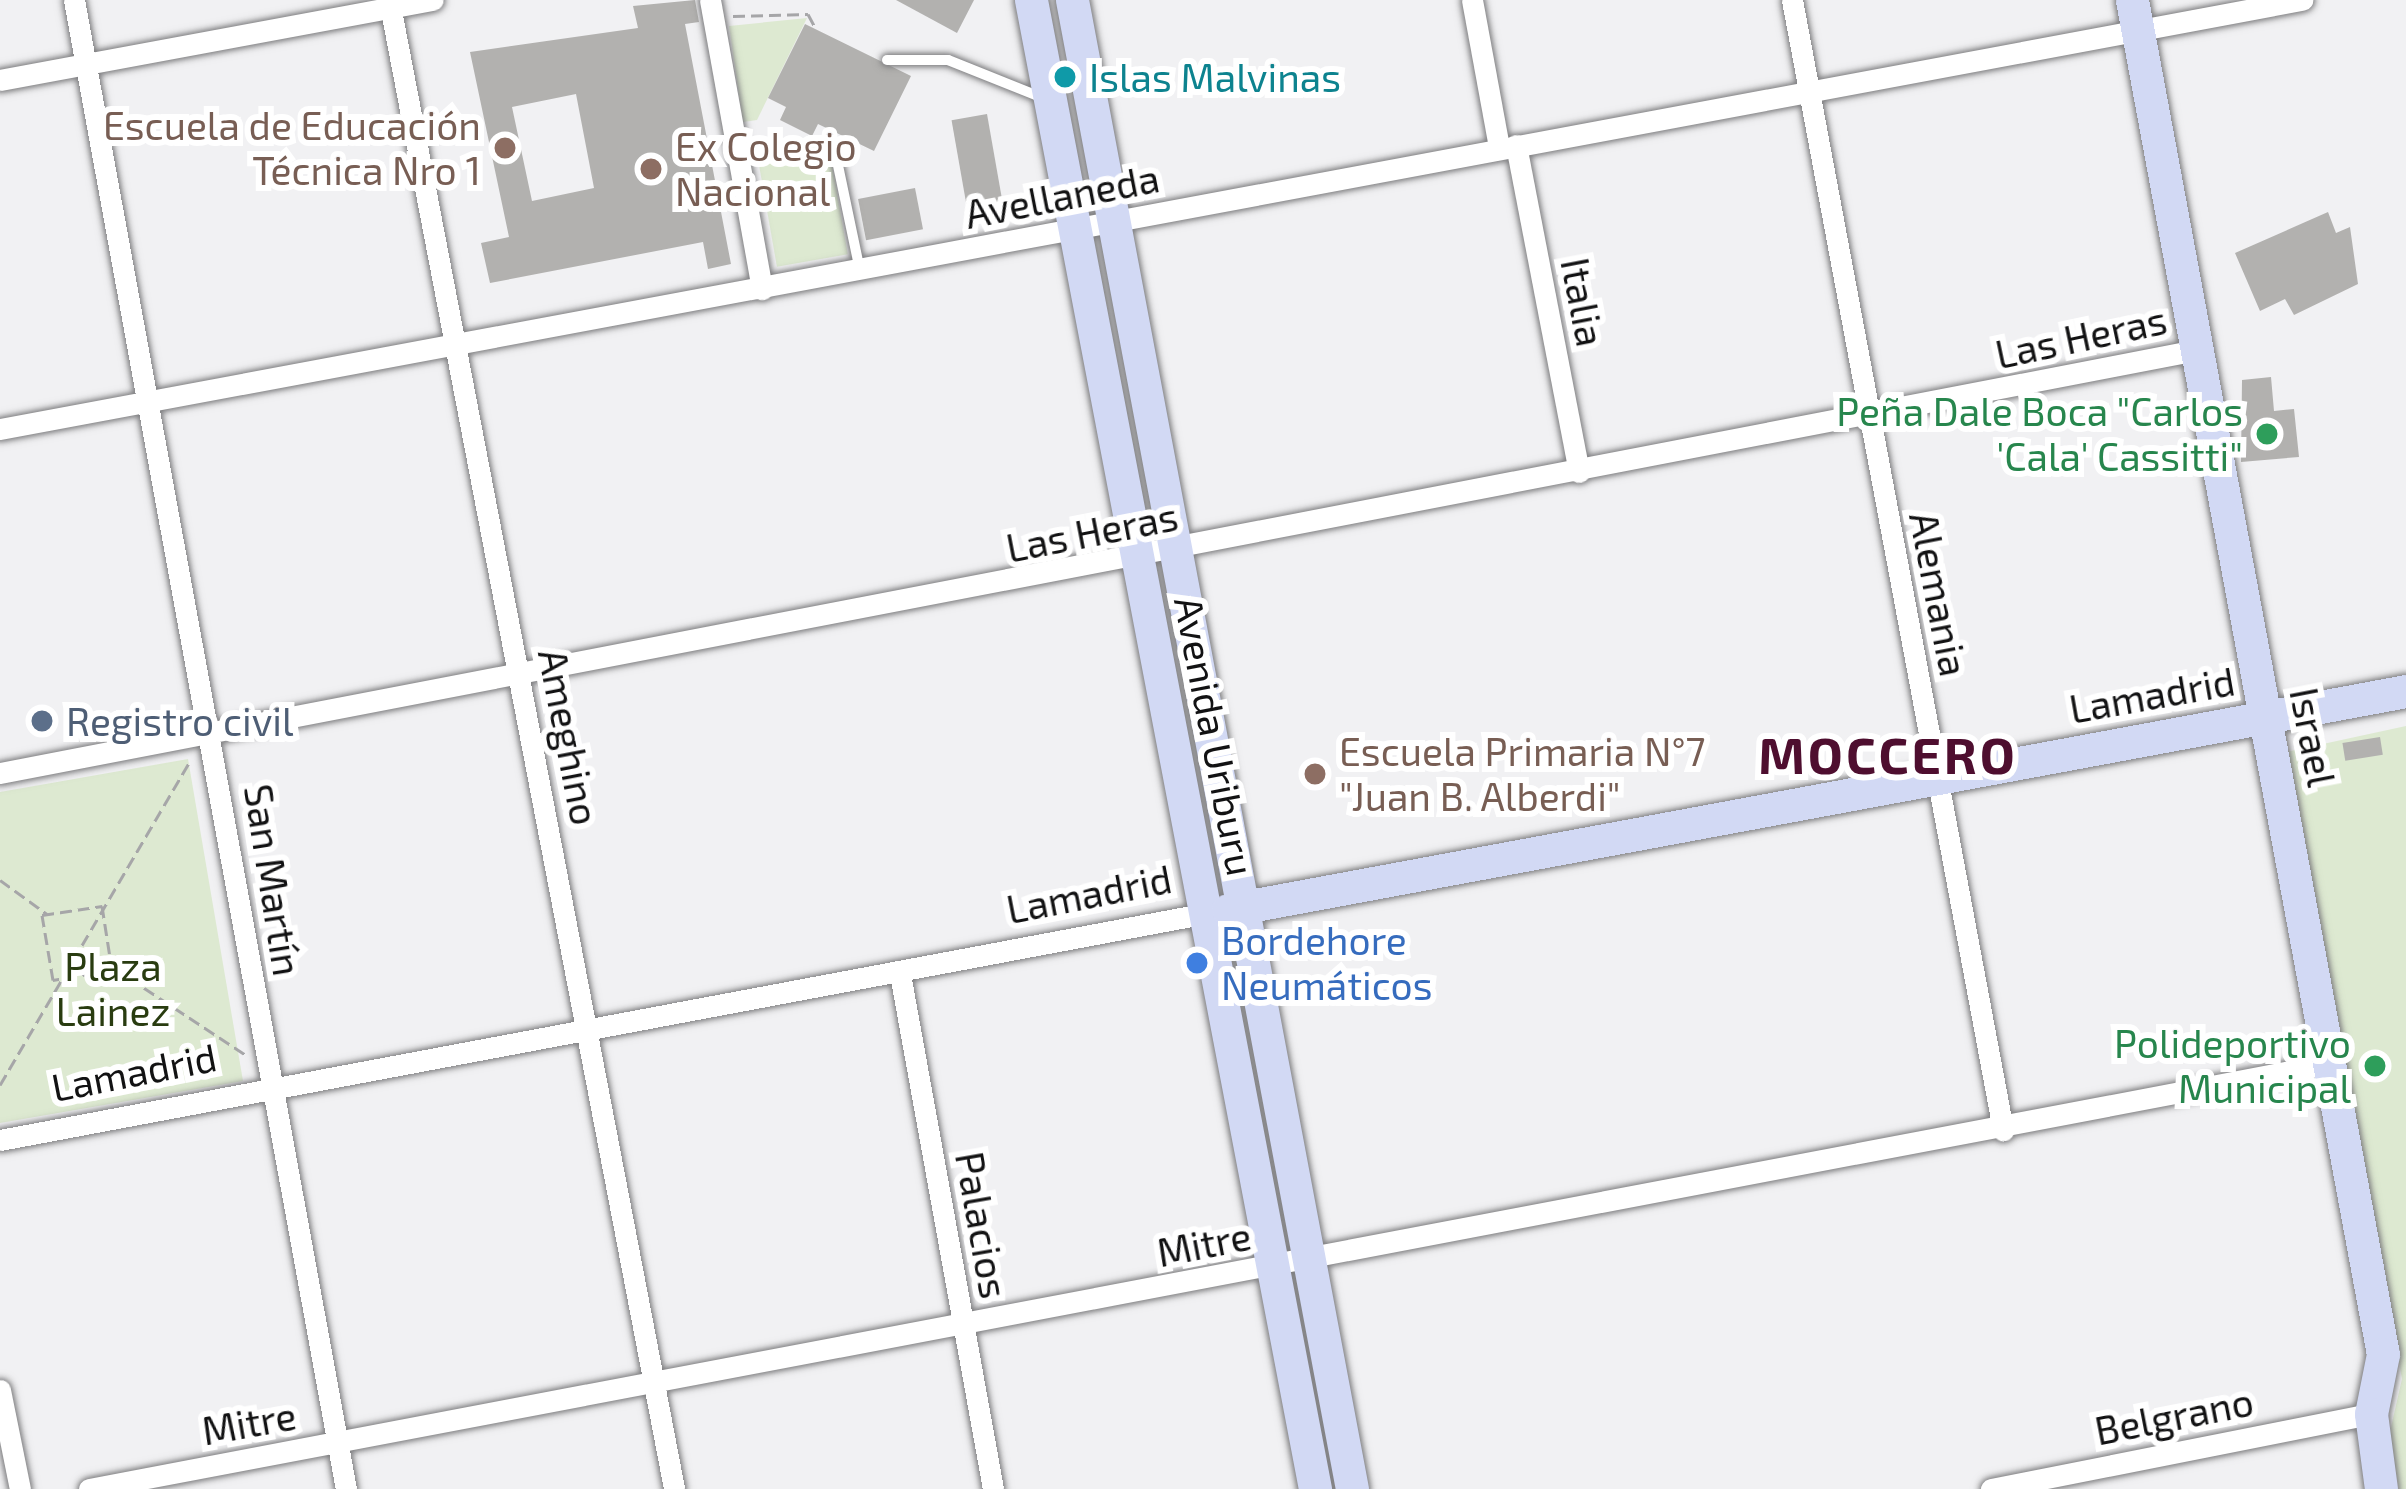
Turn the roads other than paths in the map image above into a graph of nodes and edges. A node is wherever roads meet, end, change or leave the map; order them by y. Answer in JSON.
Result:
{"nodes":[{"id":1,"x":74,"y":0,"type":"edge"},
{"id":2,"x":433,"y":0,"type":"edge"},
{"id":3,"x":1031,"y":0,"type":"edge"},
{"id":4,"x":1072,"y":0,"type":"edge"},
{"id":5,"x":1472,"y":0,"type":"edge"},
{"id":6,"x":1792,"y":0,"type":"edge"},
{"id":7,"x":2302,"y":0,"type":"edge"},
{"id":8,"x":390,"y":4,"type":"edge"},
{"id":9,"x":712,"y":8,"type":"edge"},
{"id":10,"x":2135,"y":16,"type":"edge"},
{"id":11,"x":887,"y":60,"type":"dead end"},
{"id":12,"x":85,"y":65,"type":"junction"},
{"id":13,"x":0,"y":80,"type":"edge"},
{"id":14,"x":1809,"y":94,"type":"junction"},
{"id":15,"x":1056,"y":104,"type":"junction"},
{"id":16,"x":1508,"y":146,"type":"junction"},
{"id":17,"x":835,"y":152,"type":"dead end"},
{"id":18,"x":1114,"y":224,"type":"junction"},
{"id":19,"x":1074,"y":232,"type":"junction"},
{"id":20,"x":860,"y":271,"type":"junction"},
{"id":21,"x":762,"y":290,"type":"junction"},
{"id":22,"x":455,"y":345,"type":"junction"},
{"id":23,"x":2196,"y":350,"type":"junction"},
{"id":24,"x":148,"y":401,"type":"junction"},
{"id":25,"x":1868,"y":417,"type":"junction"},
{"id":26,"x":0,"y":429,"type":"edge"},
{"id":27,"x":1579,"y":472,"type":"junction"},
{"id":28,"x":1177,"y":552,"type":"junction"},
{"id":29,"x":1137,"y":560,"type":"junction"},
{"id":30,"x":521,"y":679,"type":"junction"},
{"id":31,"x":2406,"y":691,"type":"edge"},
{"id":32,"x":2266,"y":717,"type":"junction"},
{"id":33,"x":211,"y":728,"type":"junction"},
{"id":34,"x":0,"y":772,"type":"edge"},
{"id":35,"x":1937,"y":776,"type":"junction"},
{"id":36,"x":1245,"y":907,"type":"junction"},
{"id":37,"x":1207,"y":913,"type":"junction"},
{"id":38,"x":900,"y":974,"type":"junction"},
{"id":39,"x":589,"y":1036,"type":"junction"},
{"id":40,"x":2332,"y":1063,"type":"junction"},
{"id":41,"x":269,"y":1079,"type":"junction"},
{"id":42,"x":2003,"y":1130,"type":"junction"},
{"id":43,"x":0,"y":1141,"type":"edge"},
{"id":44,"x":1311,"y":1260,"type":"junction"},
{"id":45,"x":1274,"y":1267,"type":"junction"},
{"id":46,"x":963,"y":1325,"type":"junction"},
{"id":47,"x":654,"y":1381,"type":"junction"},
{"id":48,"x":0,"y":1390,"type":"edge"},
{"id":49,"x":2371,"y":1414,"type":"junction"},
{"id":50,"x":337,"y":1444,"type":"junction"},
{"id":51,"x":20,"y":1489,"type":"edge"},
{"id":52,"x":89,"y":1489,"type":"edge"},
{"id":53,"x":346,"y":1489,"type":"edge"},
{"id":54,"x":674,"y":1489,"type":"edge"},
{"id":55,"x":993,"y":1489,"type":"edge"},
{"id":56,"x":1315,"y":1489,"type":"edge"},
{"id":57,"x":1352,"y":1489,"type":"edge"},
{"id":58,"x":1991,"y":1489,"type":"edge"},
{"id":59,"x":2381,"y":1489,"type":"edge"}],
"edges":[{"from":1,"to":12,"type":"street","name":"San Martín"},
{"from":2,"to":8,"type":"street"},
{"from":3,"to":15,"type":"main road","name":"Avenida Uriburu"},
{"from":4,"to":18,"type":"main road","name":"Avenida Uriburu"},
{"from":5,"to":16,"type":"street","name":"Italia"},
{"from":6,"to":14,"type":"street","name":"Alemania"},
{"from":7,"to":10,"type":"street","name":"Avellaneda"},
{"from":8,"to":12,"type":"street"},
{"from":8,"to":22,"type":"street","name":"Ameghino"},
{"from":9,"to":21,"type":"street"},
{"from":10,"to":14,"type":"street","name":"Avellaneda"},
{"from":10,"to":23,"type":"main road","name":"Israel"},
{"from":11,"to":15,"type":"lane"},
{"from":12,"to":13,"type":"street"},
{"from":12,"to":24,"type":"street","name":"San Martín"},
{"from":14,"to":16,"type":"street","name":"Avellaneda"},
{"from":14,"to":25,"type":"street","name":"Alemania"},
{"from":15,"to":19,"type":"main road","name":"Avenida Uriburu"},
{"from":16,"to":18,"type":"street","name":"Avellaneda"},
{"from":16,"to":27,"type":"street","name":"Italia"},
{"from":17,"to":20,"type":"lane"},
{"from":18,"to":19,"type":"street","name":"Avellaneda"},
{"from":18,"to":28,"type":"main road","name":"Avenida Uriburu"},
{"from":19,"to":20,"type":"street","name":"Avellaneda"},
{"from":19,"to":29,"type":"main road","name":"Avenida Uriburu"},
{"from":20,"to":21,"type":"street","name":"Avellaneda"},
{"from":21,"to":22,"type":"street","name":"Avellaneda"},
{"from":22,"to":24,"type":"street","name":"Avellaneda"},
{"from":22,"to":30,"type":"street","name":"Ameghino"},
{"from":23,"to":25,"type":"street","name":"Las Heras"},
{"from":23,"to":32,"type":"main road","name":"Israel"},
{"from":24,"to":26,"type":"street","name":"Avellaneda"},
{"from":24,"to":33,"type":"street","name":"San Martín"},
{"from":25,"to":27,"type":"street","name":"Las Heras"},
{"from":25,"to":35,"type":"street","name":"Alemania"},
{"from":27,"to":28,"type":"street","name":"Las Heras"},
{"from":28,"to":29,"type":"street","name":"Las Heras"},
{"from":28,"to":36,"type":"main road","name":"Avenida Uriburu"},
{"from":29,"to":30,"type":"street","name":"Las Heras"},
{"from":29,"to":37,"type":"main road","name":"Avenida Uriburu"},
{"from":30,"to":33,"type":"street","name":"Las Heras"},
{"from":30,"to":39,"type":"street","name":"Ameghino"},
{"from":31,"to":32,"type":"main road","name":"Lamadrid"},
{"from":32,"to":35,"type":"main road","name":"Lamadrid"},
{"from":32,"to":40,"type":"main road","name":"Israel"},
{"from":33,"to":34,"type":"street","name":"Las Heras"},
{"from":33,"to":41,"type":"street","name":"San Martín"},
{"from":35,"to":36,"type":"main road","name":"Lamadrid"},
{"from":35,"to":42,"type":"street","name":"Alemania"},
{"from":36,"to":37,"type":"main road","name":"Lamadrid"},
{"from":36,"to":44,"type":"main road","name":"Avenida Uriburu"},
{"from":37,"to":38,"type":"street","name":"Lamadrid"},
{"from":37,"to":45,"type":"main road","name":"Avenida Uriburu"},
{"from":38,"to":39,"type":"street","name":"Lamadrid"},
{"from":38,"to":46,"type":"street","name":"Palacios"},
{"from":39,"to":41,"type":"street","name":"Lamadrid"},
{"from":39,"to":47,"type":"street","name":"Ameghino"},
{"from":40,"to":42,"type":"street","name":"Mitre"},
{"from":40,"to":49,"type":"main road","name":"Israel"},
{"from":41,"to":43,"type":"street","name":"Lamadrid"},
{"from":41,"to":50,"type":"street","name":"San Martín"},
{"from":42,"to":44,"type":"street","name":"Mitre"},
{"from":44,"to":45,"type":"street","name":"Mitre"},
{"from":44,"to":57,"type":"main road","name":"Avenida Uriburu"},
{"from":45,"to":46,"type":"street","name":"Mitre"},
{"from":45,"to":56,"type":"main road","name":"Avenida Uriburu"},
{"from":46,"to":47,"type":"street","name":"Mitre"},
{"from":46,"to":55,"type":"street","name":"Palacios"},
{"from":47,"to":50,"type":"street","name":"Mitre"},
{"from":47,"to":54,"type":"street","name":"Ameghino"},
{"from":48,"to":51,"type":"street"},
{"from":49,"to":58,"type":"street","name":"Belgrano"},
{"from":49,"to":59,"type":"main road","name":"Israel"},
{"from":50,"to":52,"type":"street","name":"Mitre"},
{"from":50,"to":53,"type":"street","name":"San Martín"}]}
